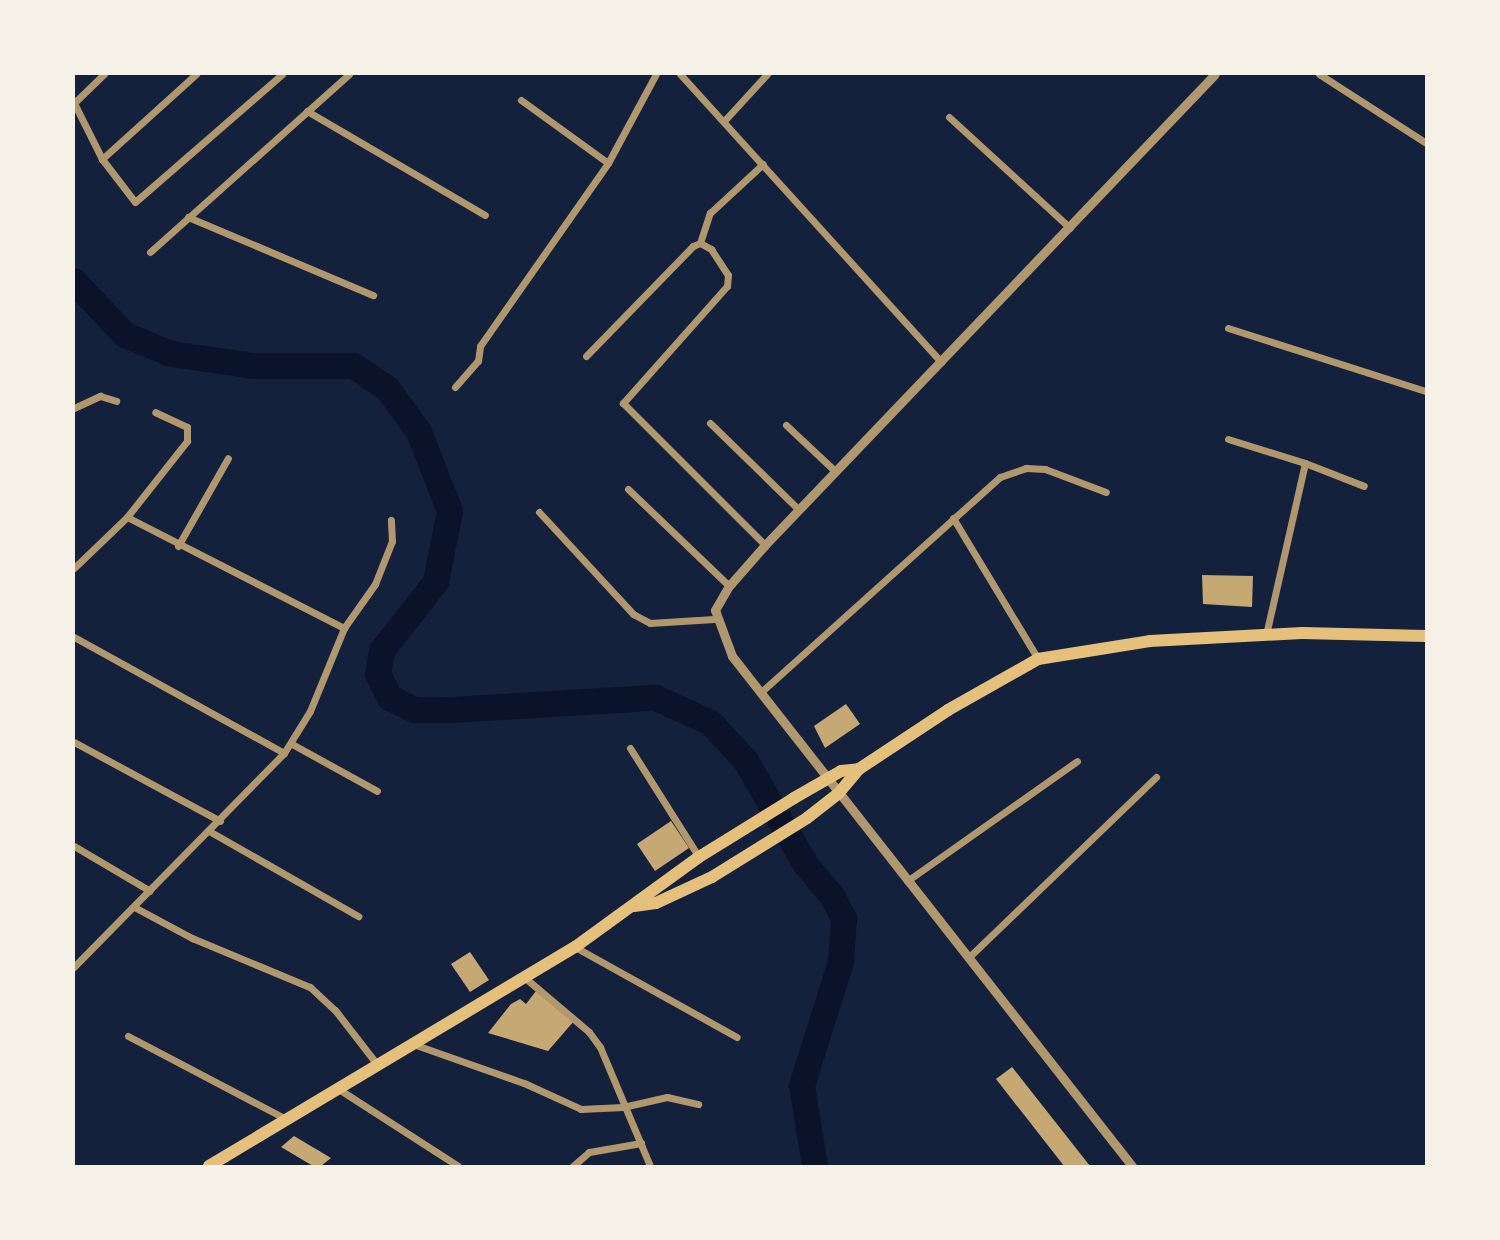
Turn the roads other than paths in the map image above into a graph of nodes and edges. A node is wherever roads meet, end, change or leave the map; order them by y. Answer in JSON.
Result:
{"nodes":[{"id":1,"x":104,"y":74,"type":"edge"},
{"id":2,"x":196,"y":74,"type":"edge"},
{"id":3,"x":282,"y":74,"type":"edge"},
{"id":4,"x":656,"y":74,"type":"edge"},
{"id":5,"x":680,"y":74,"type":"edge"},
{"id":6,"x":767,"y":74,"type":"edge"},
{"id":7,"x":1215,"y":74,"type":"edge"},
{"id":8,"x":1319,"y":74,"type":"edge"},
{"id":9,"x":344,"y":75,"type":"edge"},
{"id":10,"x":521,"y":100,"type":"dead end"},
{"id":11,"x":74,"y":103,"type":"edge"},
{"id":12,"x":307,"y":111,"type":"junction"},
{"id":13,"x":948,"y":117,"type":"dead end"},
{"id":14,"x":724,"y":121,"type":"junction"},
{"id":15,"x":1426,"y":143,"type":"edge"},
{"id":16,"x":102,"y":159,"type":"junction"},
{"id":17,"x":608,"y":163,"type":"junction"},
{"id":18,"x":763,"y":164,"type":"junction"},
{"id":19,"x":485,"y":215,"type":"dead end"},
{"id":20,"x":188,"y":217,"type":"junction"},
{"id":21,"x":1070,"y":228,"type":"junction"},
{"id":22,"x":700,"y":243,"type":"junction"},
{"id":23,"x":150,"y":252,"type":"dead end"},
{"id":24,"x":373,"y":295,"type":"dead end"},
{"id":25,"x":1228,"y":328,"type":"dead end"},
{"id":26,"x":586,"y":356,"type":"dead end"},
{"id":27,"x":941,"y":362,"type":"junction"},
{"id":28,"x":455,"y":387,"type":"dead end"},
{"id":29,"x":1426,"y":391,"type":"edge"},
{"id":30,"x":116,"y":401,"type":"dead end"},
{"id":31,"x":74,"y":408,"type":"edge"},
{"id":32,"x":155,"y":412,"type":"dead end"},
{"id":33,"x":710,"y":423,"type":"dead end"},
{"id":34,"x":786,"y":425,"type":"dead end"},
{"id":35,"x":1228,"y":439,"type":"dead end"},
{"id":36,"x":228,"y":458,"type":"dead end"},
{"id":37,"x":1305,"y":463,"type":"junction"},
{"id":38,"x":835,"y":471,"type":"junction"},
{"id":39,"x":1364,"y":486,"type":"dead end"},
{"id":40,"x":628,"y":489,"type":"dead end"},
{"id":41,"x":1105,"y":492,"type":"dead end"},
{"id":42,"x":798,"y":509,"type":"junction"},
{"id":43,"x":539,"y":512,"type":"dead end"},
{"id":44,"x":127,"y":517,"type":"junction"},
{"id":45,"x":954,"y":518,"type":"junction"},
{"id":46,"x":391,"y":520,"type":"dead end"},
{"id":47,"x":765,"y":545,"type":"junction"},
{"id":48,"x":178,"y":546,"type":"junction"},
{"id":49,"x":74,"y":568,"type":"edge"},
{"id":50,"x":729,"y":586,"type":"junction"},
{"id":51,"x":715,"y":619,"type":"junction"},
{"id":52,"x":344,"y":628,"type":"junction"},
{"id":53,"x":1266,"y":635,"type":"junction"},
{"id":54,"x":1426,"y":636,"type":"edge"},
{"id":55,"x":74,"y":638,"type":"edge"},
{"id":56,"x":1038,"y":659,"type":"junction"},
{"id":57,"x":760,"y":694,"type":"junction"},
{"id":58,"x":74,"y":742,"type":"edge"},
{"id":59,"x":292,"y":744,"type":"junction"},
{"id":60,"x":630,"y":748,"type":"dead end"},
{"id":61,"x":284,"y":753,"type":"junction"},
{"id":62,"x":1077,"y":761,"type":"dead end"},
{"id":63,"x":859,"y":769,"type":"junction"},
{"id":64,"x":1156,"y":777,"type":"dead end"},
{"id":65,"x":827,"y":778,"type":"junction"},
{"id":66,"x":376,"y":790,"type":"dead end"},
{"id":67,"x":838,"y":794,"type":"junction"},
{"id":68,"x":220,"y":821,"type":"junction"},
{"id":69,"x":209,"y":831,"type":"junction"},
{"id":70,"x":74,"y":846,"type":"edge"},
{"id":71,"x":699,"y":857,"type":"junction"},
{"id":72,"x":906,"y":881,"type":"junction"},
{"id":73,"x":150,"y":891,"type":"junction"},
{"id":74,"x":634,"y":906,"type":"junction"},
{"id":75,"x":135,"y":908,"type":"junction"},
{"id":76,"x":358,"y":916,"type":"dead end"},
{"id":77,"x":575,"y":947,"type":"junction"},
{"id":78,"x":968,"y":958,"type":"junction"},
{"id":79,"x":74,"y":967,"type":"edge"},
{"id":80,"x":524,"y":977,"type":"junction"},
{"id":81,"x":128,"y":1036,"type":"dead end"},
{"id":82,"x":737,"y":1037,"type":"dead end"},
{"id":83,"x":412,"y":1044,"type":"junction"},
{"id":84,"x":376,"y":1063,"type":"junction"},
{"id":85,"x":337,"y":1088,"type":"junction"},
{"id":86,"x":698,"y":1104,"type":"dead end"},
{"id":87,"x":623,"y":1107,"type":"junction"},
{"id":88,"x":286,"y":1120,"type":"junction"},
{"id":89,"x":641,"y":1143,"type":"junction"},
{"id":90,"x":218,"y":1165,"type":"edge"},
{"id":91,"x":458,"y":1167,"type":"edge"},
{"id":92,"x":573,"y":1167,"type":"edge"},
{"id":93,"x":650,"y":1167,"type":"edge"},
{"id":94,"x":1132,"y":1167,"type":"edge"}],
"edges":[{"from":1,"to":11,"type":"street"},
{"from":2,"to":16,"type":"street"},
{"from":3,"to":16,"type":"street"},
{"from":4,"to":17,"type":"street"},
{"from":5,"to":14,"type":"street"},
{"from":6,"to":14,"type":"street"},
{"from":7,"to":21,"type":"street"},
{"from":8,"to":15,"type":"street"},
{"from":9,"to":12,"type":"street"},
{"from":10,"to":17,"type":"street"},
{"from":11,"to":16,"type":"street"},
{"from":12,"to":19,"type":"street"},
{"from":12,"to":20,"type":"street"},
{"from":13,"to":21,"type":"street"},
{"from":14,"to":18,"type":"street"},
{"from":17,"to":28,"type":"street"},
{"from":18,"to":22,"type":"street"},
{"from":18,"to":27,"type":"street"},
{"from":20,"to":23,"type":"street"},
{"from":20,"to":24,"type":"street"},
{"from":21,"to":27,"type":"street"},
{"from":22,"to":26,"type":"street"},
{"from":22,"to":47,"type":"street"},
{"from":25,"to":29,"type":"street"},
{"from":27,"to":38,"type":"street"},
{"from":30,"to":31,"type":"street"},
{"from":32,"to":44,"type":"street"},
{"from":33,"to":42,"type":"street"},
{"from":34,"to":38,"type":"street"},
{"from":35,"to":37,"type":"street"},
{"from":36,"to":48,"type":"street"},
{"from":37,"to":39,"type":"street"},
{"from":37,"to":53,"type":"street"},
{"from":38,"to":42,"type":"street"},
{"from":40,"to":50,"type":"street"},
{"from":41,"to":45,"type":"street"},
{"from":42,"to":47,"type":"street"},
{"from":43,"to":51,"type":"street"},
{"from":44,"to":48,"type":"street"},
{"from":44,"to":49,"type":"street"},
{"from":45,"to":56,"type":"street"},
{"from":45,"to":57,"type":"street"},
{"from":46,"to":52,"type":"street"},
{"from":47,"to":50,"type":"street"},
{"from":48,"to":52,"type":"street"},
{"from":50,"to":51,"type":"street"},
{"from":51,"to":57,"type":"street"},
{"from":52,"to":59,"type":"street"},
{"from":53,"to":54,"type":"highway"},
{"from":53,"to":56,"type":"highway"},
{"from":55,"to":61,"type":"street"},
{"from":56,"to":63,"type":"highway"},
{"from":57,"to":65,"type":"street"},
{"from":58,"to":68,"type":"street"},
{"from":59,"to":61,"type":"street"},
{"from":59,"to":66,"type":"street"},
{"from":60,"to":71,"type":"street"},
{"from":61,"to":68,"type":"street"},
{"from":62,"to":72,"type":"street"},
{"from":63,"to":65,"type":"highway"},
{"from":63,"to":67,"type":"highway"},
{"from":64,"to":78,"type":"street"},
{"from":65,"to":67,"type":"street"},
{"from":65,"to":71,"type":"highway"},
{"from":67,"to":72,"type":"street"},
{"from":67,"to":74,"type":"highway"},
{"from":68,"to":69,"type":"street"},
{"from":69,"to":73,"type":"street"},
{"from":69,"to":76,"type":"street"},
{"from":70,"to":73,"type":"street"},
{"from":71,"to":74,"type":"highway"},
{"from":72,"to":78,"type":"street"},
{"from":73,"to":75,"type":"street"},
{"from":74,"to":77,"type":"highway"},
{"from":75,"to":79,"type":"street"},
{"from":75,"to":84,"type":"street"},
{"from":77,"to":80,"type":"highway"},
{"from":77,"to":82,"type":"street"},
{"from":78,"to":94,"type":"street"},
{"from":80,"to":83,"type":"highway"},
{"from":80,"to":87,"type":"street"},
{"from":81,"to":88,"type":"street"},
{"from":83,"to":84,"type":"highway"},
{"from":83,"to":87,"type":"street"},
{"from":84,"to":85,"type":"highway"},
{"from":85,"to":88,"type":"highway"},
{"from":85,"to":91,"type":"street"},
{"from":86,"to":87,"type":"street"},
{"from":87,"to":89,"type":"street"},
{"from":88,"to":90,"type":"highway"},
{"from":89,"to":92,"type":"street"},
{"from":89,"to":93,"type":"street"}]}
